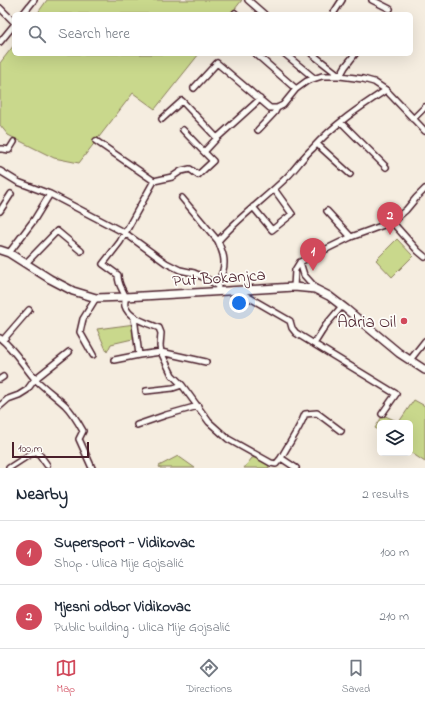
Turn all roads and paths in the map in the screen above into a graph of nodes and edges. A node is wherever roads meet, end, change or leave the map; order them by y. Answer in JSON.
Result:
{"nodes":[{"id":1,"x":34,"y":0,"type":"edge"},
{"id":2,"x":248,"y":0,"type":"edge"},
{"id":3,"x":342,"y":0,"type":"edge"},
{"id":4,"x":372,"y":0,"type":"edge"},
{"id":5,"x":0,"y":8,"type":"edge"},
{"id":6,"x":390,"y":8,"type":"dead end"},
{"id":7,"x":25,"y":12,"type":"edge"},
{"id":8,"x":262,"y":12,"type":"edge"},
{"id":9,"x":334,"y":12,"type":"edge"},
{"id":10,"x":12,"y":21,"type":"edge"},
{"id":11,"x":12,"y":26,"type":"edge"},
{"id":12,"x":0,"y":42,"type":"edge"},
{"id":13,"x":258,"y":56,"type":"edge"},
{"id":14,"x":287,"y":56,"type":"edge"},
{"id":15,"x":315,"y":56,"type":"edge"},
{"id":16,"x":354,"y":56,"type":"edge"},
{"id":17,"x":340,"y":76,"type":"junction"},
{"id":18,"x":314,"y":78,"type":"junction"},
{"id":19,"x":194,"y":88,"type":"dead end"},
{"id":20,"x":296,"y":88,"type":"junction"},
{"id":21,"x":386,"y":90,"type":"junction"},
{"id":22,"x":260,"y":99,"type":"junction"},
{"id":23,"x":425,"y":107,"type":"edge"},
{"id":24,"x":277,"y":108,"type":"junction"},
{"id":25,"x":162,"y":119,"type":"dead end"},
{"id":26,"x":413,"y":119,"type":"junction"},
{"id":27,"x":342,"y":122,"type":"junction"},
{"id":28,"x":183,"y":130,"type":"dead end"},
{"id":29,"x":258,"y":130,"type":"dead end"},
{"id":30,"x":425,"y":131,"type":"edge"},
{"id":31,"x":217,"y":138,"type":"junction"},
{"id":32,"x":96,"y":141,"type":"dead end"},
{"id":33,"x":14,"y":142,"type":"dead end"},
{"id":34,"x":316,"y":144,"type":"junction"},
{"id":35,"x":0,"y":149,"type":"edge"},
{"id":36,"x":204,"y":152,"type":"junction"},
{"id":37,"x":386,"y":167,"type":"dead end"},
{"id":38,"x":0,"y":171,"type":"edge"},
{"id":39,"x":350,"y":174,"type":"dead end"},
{"id":40,"x":154,"y":181,"type":"junction"},
{"id":41,"x":274,"y":189,"type":"junction"},
{"id":42,"x":425,"y":189,"type":"edge"},
{"id":43,"x":10,"y":194,"type":"dead end"},
{"id":44,"x":50,"y":194,"type":"junction"},
{"id":45,"x":182,"y":198,"type":"dead end"},
{"id":46,"x":253,"y":207,"type":"junction"},
{"id":47,"x":0,"y":211,"type":"edge"},
{"id":48,"x":327,"y":211,"type":"dead end"},
{"id":49,"x":392,"y":222,"type":"junction"},
{"id":50,"x":125,"y":233,"type":"junction"},
{"id":51,"x":351,"y":237,"type":"junction"},
{"id":52,"x":218,"y":241,"type":"junction"},
{"id":53,"x":0,"y":250,"type":"edge"},
{"id":54,"x":81,"y":251,"type":"dead end"},
{"id":55,"x":9,"y":253,"type":"junction"},
{"id":56,"x":425,"y":257,"type":"edge"},
{"id":57,"x":300,"y":262,"type":"junction"},
{"id":58,"x":26,"y":263,"type":"junction"},
{"id":59,"x":294,"y":287,"type":"junction"},
{"id":60,"x":217,"y":289,"type":"junction"},
{"id":61,"x":237,"y":290,"type":"junction"},
{"id":62,"x":315,"y":290,"type":"junction"},
{"id":63,"x":96,"y":298,"type":"junction"},
{"id":64,"x":125,"y":298,"type":"junction"},
{"id":65,"x":342,"y":306,"type":"junction"},
{"id":66,"x":29,"y":310,"type":"dead end"},
{"id":67,"x":134,"y":317,"type":"junction"},
{"id":68,"x":1,"y":339,"type":"edge"},
{"id":69,"x":425,"y":341,"type":"edge"},
{"id":70,"x":314,"y":344,"type":"junction"},
{"id":71,"x":69,"y":352,"type":"dead end"},
{"id":72,"x":161,"y":352,"type":"junction"},
{"id":73,"x":93,"y":355,"type":"dead end"},
{"id":74,"x":139,"y":355,"type":"junction"},
{"id":75,"x":114,"y":360,"type":"dead end"},
{"id":76,"x":410,"y":360,"type":"junction"},
{"id":77,"x":206,"y":362,"type":"dead end"},
{"id":78,"x":425,"y":370,"type":"edge"},
{"id":79,"x":35,"y":379,"type":"junction"},
{"id":80,"x":182,"y":385,"type":"junction"},
{"id":81,"x":146,"y":391,"type":"dead end"},
{"id":82,"x":0,"y":406,"type":"edge"},
{"id":83,"x":198,"y":406,"type":"junction"},
{"id":84,"x":382,"y":414,"type":"dead end"},
{"id":85,"x":137,"y":425,"type":"dead end"},
{"id":86,"x":341,"y":431,"type":"dead end"},
{"id":87,"x":281,"y":458,"type":"junction"},
{"id":88,"x":47,"y":465,"type":"dead end"},
{"id":89,"x":9,"y":468,"type":"edge"},
{"id":90,"x":92,"y":468,"type":"edge"},
{"id":91,"x":296,"y":468,"type":"edge"}],
"edges":[{"from":1,"to":7,"type":"street"},
{"from":2,"to":8,"type":"street"},
{"from":3,"to":9,"type":"street"},
{"from":4,"to":6,"type":"street"},
{"from":5,"to":10,"type":"street"},
{"from":11,"to":12,"type":"street"},
{"from":13,"to":20,"type":"street"},
{"from":14,"to":18,"type":"street"},
{"from":15,"to":17,"type":"street"},
{"from":16,"to":17,"type":"street"},
{"from":17,"to":18,"type":"street"},
{"from":17,"to":21,"type":"street"},
{"from":18,"to":20,"type":"street"},
{"from":19,"to":22,"type":"street"},
{"from":20,"to":24,"type":"street"},
{"from":21,"to":26,"type":"street"},
{"from":21,"to":27,"type":"street"},
{"from":22,"to":24,"type":"street"},
{"from":22,"to":31,"type":"street"},
{"from":23,"to":26,"type":"street"},
{"from":24,"to":29,"type":"street"},
{"from":25,"to":31,"type":"street"},
{"from":26,"to":30,"type":"street"},
{"from":27,"to":34,"type":"street"},
{"from":27,"to":37,"type":"street"},
{"from":28,"to":36,"type":"street"},
{"from":31,"to":36,"type":"street"},
{"from":32,"to":40,"type":"street"},
{"from":33,"to":35,"type":"street"},
{"from":34,"to":39,"type":"street"},
{"from":34,"to":41,"type":"street"},
{"from":36,"to":40,"type":"street"},
{"from":38,"to":44,"type":"street"},
{"from":40,"to":50,"type":"street"},
{"from":41,"to":46,"type":"street"},
{"from":41,"to":46,"type":"street"},
{"from":42,"to":49,"type":"street"},
{"from":43,"to":47,"type":"street"},
{"from":44,"to":50,"type":"street"},
{"from":44,"to":55,"type":"street"},
{"from":45,"to":52,"type":"street"},
{"from":46,"to":52,"type":"street"},
{"from":48,"to":51,"type":"street"},
{"from":49,"to":51,"type":"street"},
{"from":49,"to":56,"type":"street"},
{"from":50,"to":60,"type":"street"},
{"from":50,"to":64,"type":"street"},
{"from":51,"to":57,"type":"street"},
{"from":52,"to":60,"type":"street"},
{"from":53,"to":55,"type":"main road","name":"Put Bokanjca"},
{"from":54,"to":58,"type":"street"},
{"from":55,"to":58,"type":"main road","name":"Put Bokanjca"},
{"from":57,"to":59,"type":"street"},
{"from":57,"to":62,"type":"street"},
{"from":58,"to":63,"type":"main road","name":"Put Bokanjca"},
{"from":59,"to":61,"type":"main road","name":"Put Bokanjca"},
{"from":59,"to":62,"type":"main road","name":"Put Bokanjca"},
{"from":60,"to":61,"type":"main road","name":"Put Bokanjca"},
{"from":60,"to":64,"type":"main road","name":"Put Bokanjca"},
{"from":61,"to":70,"type":"street"},
{"from":62,"to":65,"type":"main road","name":"Put Bokanjca"},
{"from":63,"to":64,"type":"main road","name":"Put Bokanjca"},
{"from":63,"to":73,"type":"street"},
{"from":64,"to":67,"type":"street"},
{"from":65,"to":70,"type":"street"},
{"from":65,"to":76,"type":"main road","name":"Put Bokanjca"},
{"from":66,"to":68,"type":"street"},
{"from":67,"to":72,"type":"street"},
{"from":67,"to":74,"type":"street"},
{"from":68,"to":79,"type":"street"},
{"from":69,"to":76,"type":"street"},
{"from":70,"to":84,"type":"street"},
{"from":71,"to":79,"type":"street"},
{"from":72,"to":74,"type":"street"},
{"from":72,"to":77,"type":"street"},
{"from":72,"to":80,"type":"street"},
{"from":74,"to":75,"type":"street"},
{"from":76,"to":78,"type":"main road","name":"Put Bokanjca"},
{"from":79,"to":82,"type":"street"},
{"from":79,"to":90,"type":"street"},
{"from":80,"to":81,"type":"street"},
{"from":80,"to":83,"type":"street"},
{"from":83,"to":85,"type":"street"},
{"from":83,"to":87,"type":"street"},
{"from":86,"to":87,"type":"street"},
{"from":87,"to":91,"type":"street"},
{"from":88,"to":89,"type":"street"}]}
